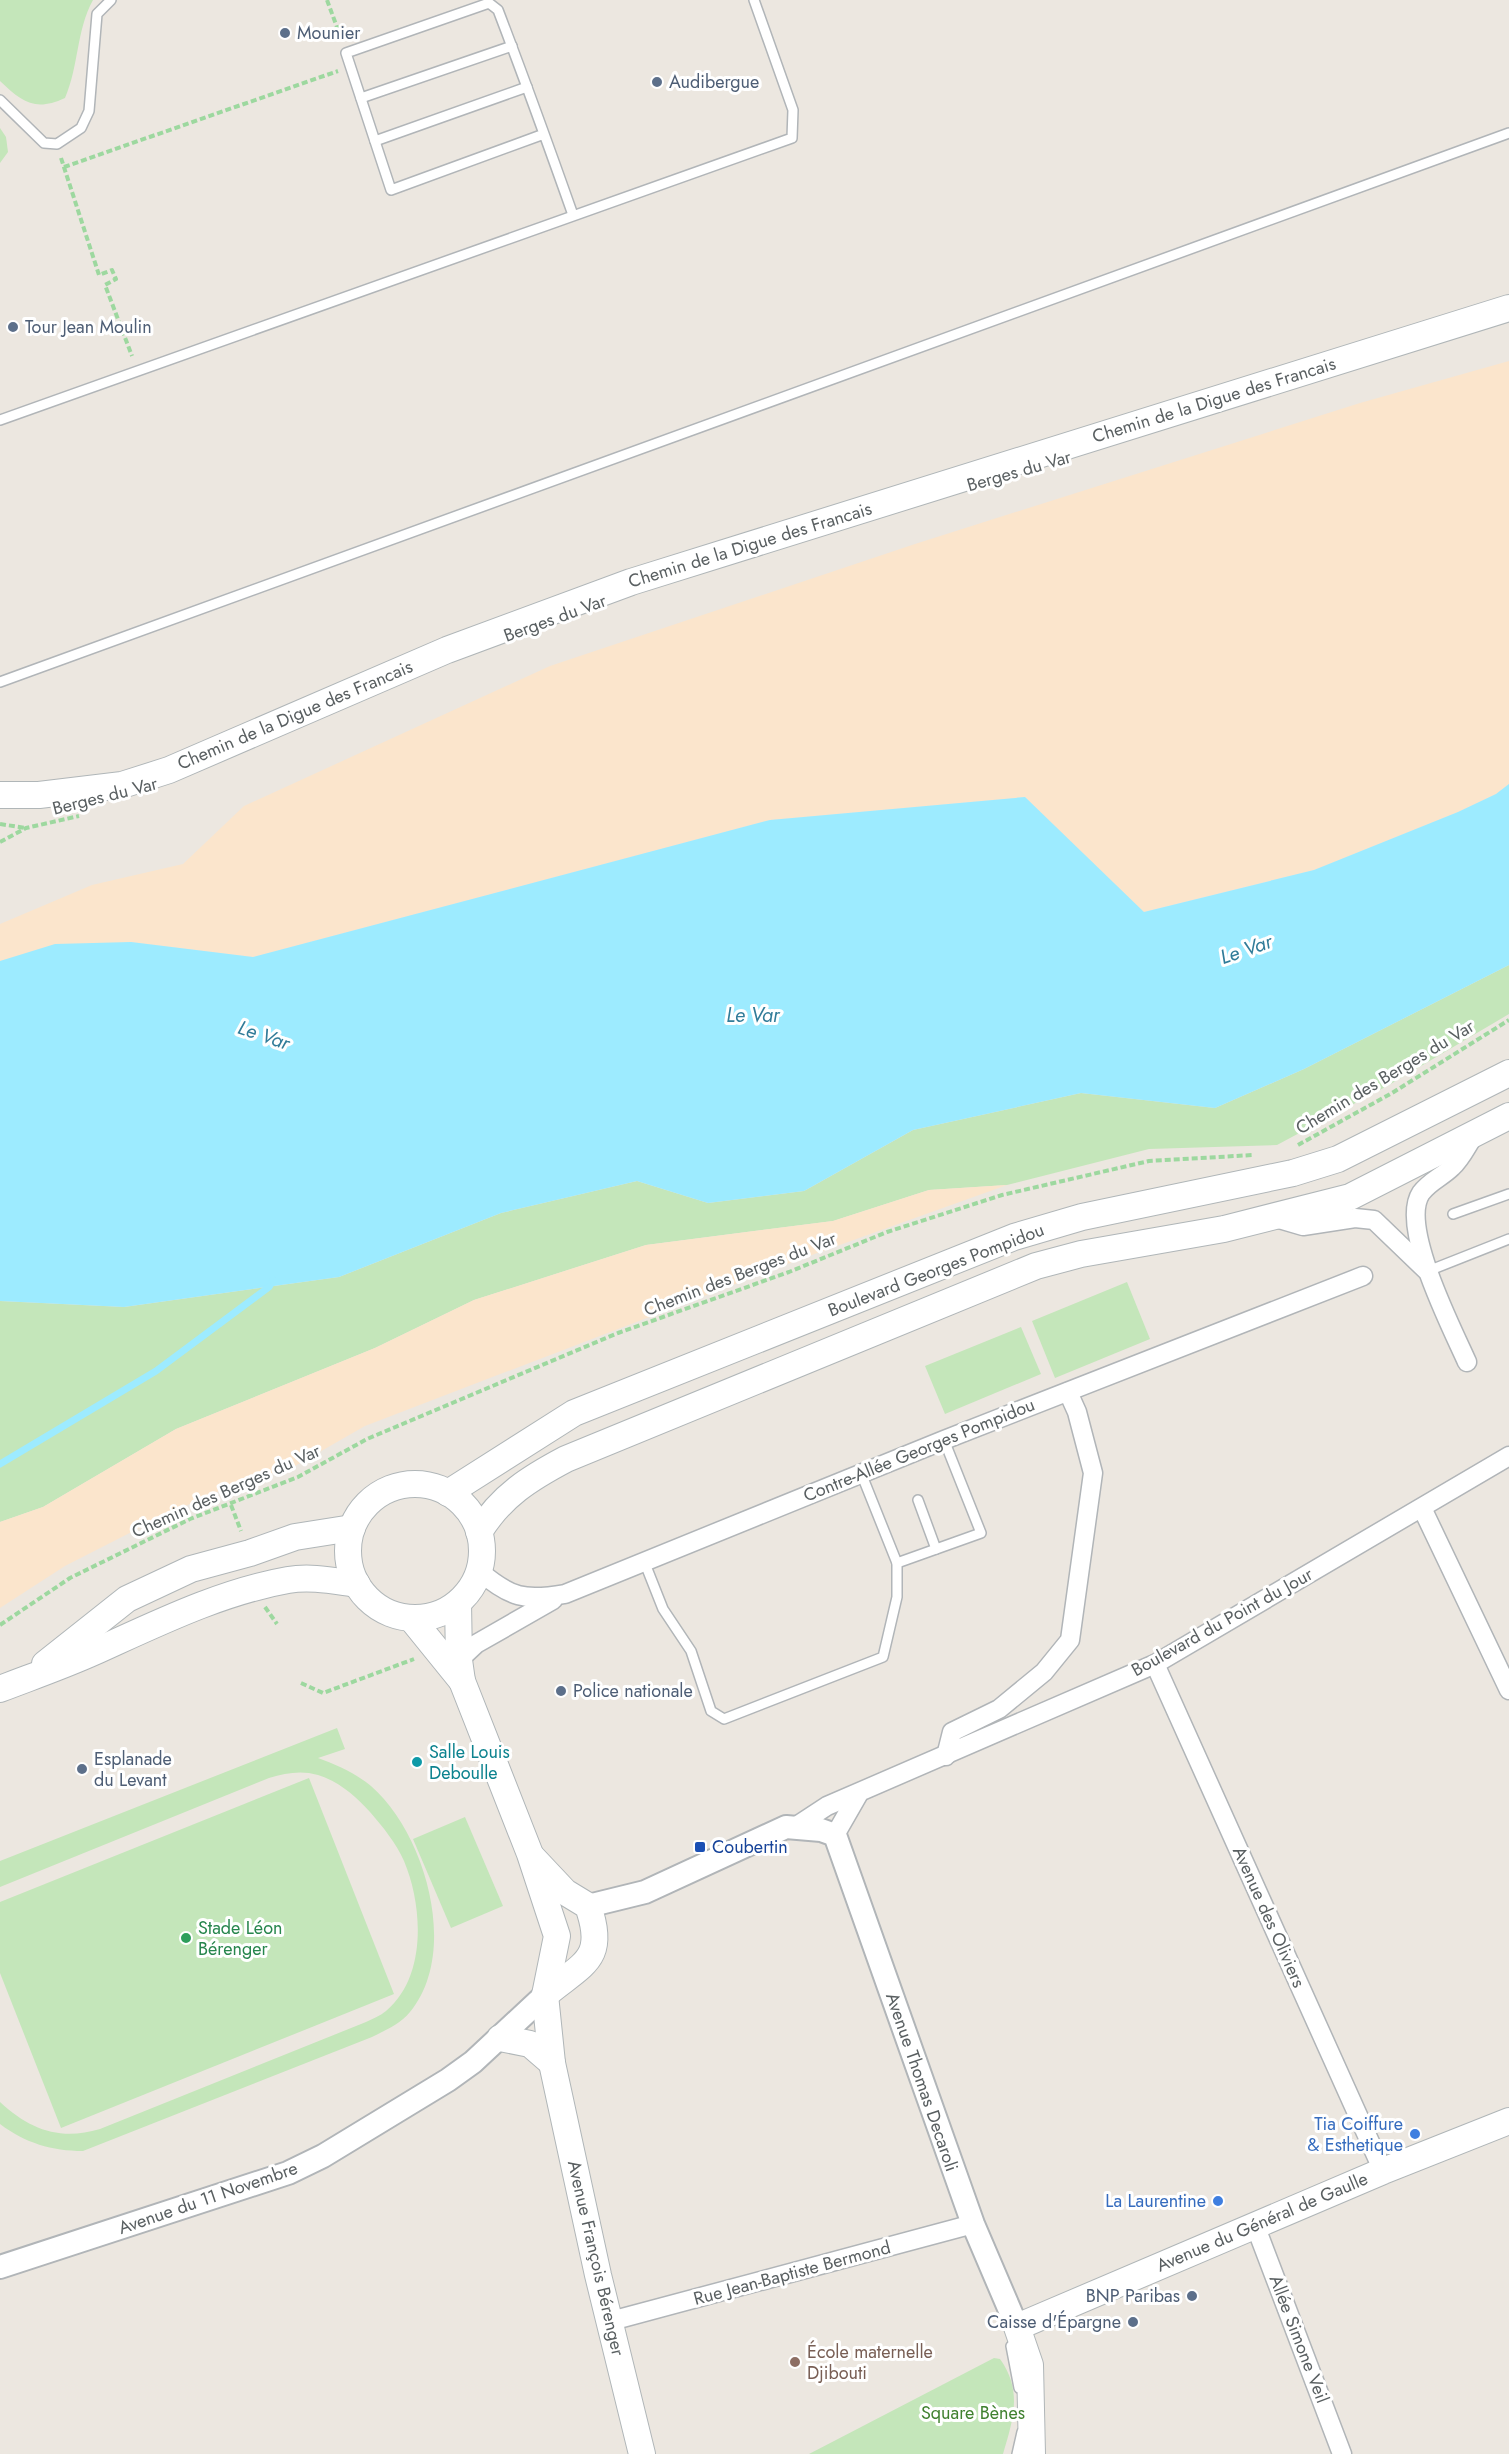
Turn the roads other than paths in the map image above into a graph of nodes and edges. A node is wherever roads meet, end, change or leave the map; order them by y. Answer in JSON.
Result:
{"nodes":[{"id":1,"x":111,"y":0,"type":"edge"},
{"id":2,"x":754,"y":0,"type":"edge"},
{"id":3,"x":489,"y":1,"type":"edge"},
{"id":4,"x":512,"y":46,"type":"junction"},
{"id":5,"x":527,"y":87,"type":"junction"},
{"id":6,"x":361,"y":98,"type":"junction"},
{"id":7,"x":0,"y":100,"type":"edge"},
{"id":8,"x":1508,"y":131,"type":"edge"},
{"id":9,"x":544,"y":134,"type":"junction"},
{"id":10,"x":375,"y":141,"type":"junction"},
{"id":11,"x":573,"y":215,"type":"junction"},
{"id":12,"x":1509,"y":308,"type":"edge"},
{"id":13,"x":0,"y":420,"type":"edge"},
{"id":14,"x":0,"y":682,"type":"edge"},
{"id":15,"x":0,"y":795,"type":"edge"},
{"id":16,"x":1509,"y":1073,"type":"edge"},
{"id":17,"x":1509,"y":1116,"type":"edge"},
{"id":18,"x":1478,"y":1130,"type":"junction"},
{"id":19,"x":1509,"y":1194,"type":"edge"},
{"id":20,"x":1453,"y":1214,"type":"dead end"},
{"id":21,"x":1270,"y":1217,"type":"junction"},
{"id":22,"x":1509,"y":1239,"type":"edge"},
{"id":23,"x":1428,"y":1271,"type":"junction"},
{"id":24,"x":1363,"y":1276,"type":"dead end"},
{"id":25,"x":1467,"y":1362,"type":"dead end"},
{"id":26,"x":1068,"y":1392,"type":"junction"},
{"id":27,"x":944,"y":1440,"type":"junction"},
{"id":28,"x":1509,"y":1456,"type":"edge"},
{"id":29,"x":861,"y":1473,"type":"junction"},
{"id":30,"x":448,"y":1493,"type":"junction"},
{"id":31,"x":918,"y":1500,"type":"dead end"},
{"id":32,"x":1422,"y":1508,"type":"junction"},
{"id":33,"x":352,"y":1528,"type":"junction"},
{"id":34,"x":479,"y":1532,"type":"junction"},
{"id":35,"x":936,"y":1549,"type":"junction"},
{"id":36,"x":644,"y":1561,"type":"junction"},
{"id":37,"x":897,"y":1563,"type":"junction"},
{"id":38,"x":479,"y":1571,"type":"junction"},
{"id":39,"x":357,"y":1584,"type":"junction"},
{"id":40,"x":565,"y":1594,"type":"junction"},
{"id":41,"x":458,"y":1603,"type":"junction"},
{"id":42,"x":411,"y":1618,"type":"junction"},
{"id":43,"x":1155,"y":1664,"type":"junction"},
{"id":44,"x":461,"y":1671,"type":"junction"},
{"id":45,"x":29,"y":1678,"type":"junction"},
{"id":46,"x":0,"y":1689,"type":"edge"},
{"id":47,"x":1509,"y":1690,"type":"edge"},
{"id":48,"x":946,"y":1756,"type":"junction"},
{"id":49,"x":858,"y":1795,"type":"junction"},
{"id":50,"x":795,"y":1827,"type":"junction"},
{"id":51,"x":835,"y":1835,"type":"junction"},
{"id":52,"x":530,"y":1854,"type":"junction"},
{"id":53,"x":588,"y":1906,"type":"junction"},
{"id":54,"x":557,"y":1936,"type":"junction"},
{"id":55,"x":592,"y":1953,"type":"junction"},
{"id":56,"x":545,"y":1995,"type":"junction"},
{"id":57,"x":500,"y":2038,"type":"junction"},
{"id":58,"x":552,"y":2062,"type":"junction"},
{"id":59,"x":1509,"y":2121,"type":"edge"},
{"id":60,"x":1383,"y":2171,"type":"junction"},
{"id":61,"x":973,"y":2224,"type":"junction"},
{"id":62,"x":1255,"y":2225,"type":"junction"},
{"id":63,"x":0,"y":2267,"type":"edge"},
{"id":64,"x":611,"y":2321,"type":"junction"},
{"id":65,"x":1017,"y":2327,"type":"junction"},
{"id":66,"x":642,"y":2454,"type":"edge"},
{"id":67,"x":1017,"y":2454,"type":"edge"},
{"id":68,"x":1032,"y":2454,"type":"edge"},
{"id":69,"x":1342,"y":2454,"type":"edge"}],
"edges":[{"from":1,"to":7,"type":"lane"},
{"from":2,"to":11,"type":"lane"},
{"from":3,"to":4,"type":"lane"},
{"from":3,"to":6,"type":"lane"},
{"from":4,"to":5,"type":"lane"},
{"from":4,"to":6,"type":"lane"},
{"from":5,"to":9,"type":"lane"},
{"from":5,"to":10,"type":"lane"},
{"from":6,"to":10,"type":"lane"},
{"from":8,"to":14,"type":"lane"},
{"from":9,"to":10,"type":"lane"},
{"from":9,"to":11,"type":"lane"},
{"from":11,"to":13,"type":"lane"},
{"from":12,"to":15,"type":"main road","name":"Chemin de la Digue des Francais"},
{"from":16,"to":30,"type":"main road","name":"Boulevard Georges Pompidou"},
{"from":17,"to":18,"type":"main road","name":"Boulevard Georges Pompidou"},
{"from":18,"to":21,"type":"main road","name":"Boulevard Georges Pompidou"},
{"from":18,"to":23,"type":"street"},
{"from":19,"to":20,"type":"lane"},
{"from":21,"to":23,"type":"street"},
{"from":21,"to":34,"type":"main road","name":"Boulevard Georges Pompidou"},
{"from":22,"to":23,"type":"lane"},
{"from":23,"to":25,"type":"street"},
{"from":24,"to":26,"type":"street","name":"Contre-Allée Georges Pompidou"},
{"from":26,"to":27,"type":"street","name":"Contre-Allée Georges Pompidou"},
{"from":26,"to":48,"type":"street"},
{"from":27,"to":29,"type":"street","name":"Contre-Allée Georges Pompidou"},
{"from":27,"to":35,"type":"lane"},
{"from":28,"to":32,"type":"street","name":"Boulevard du Point du Jour"},
{"from":29,"to":36,"type":"street","name":"Contre-Allée Georges Pompidou"},
{"from":29,"to":37,"type":"lane"},
{"from":30,"to":33,"type":"main road"},
{"from":30,"to":34,"type":"main road"},
{"from":31,"to":35,"type":"lane"},
{"from":32,"to":43,"type":"street","name":"Boulevard du Point du Jour"},
{"from":32,"to":47,"type":"street"},
{"from":33,"to":39,"type":"main road"},
{"from":33,"to":45,"type":"main road"},
{"from":34,"to":38,"type":"main road"},
{"from":35,"to":37,"type":"lane"},
{"from":36,"to":37,"type":"lane"},
{"from":36,"to":40,"type":"street","name":"Contre-Allée Georges Pompidou"},
{"from":38,"to":40,"type":"street","name":"Contre-Allée Georges Pompidou"},
{"from":38,"to":41,"type":"main road"},
{"from":39,"to":42,"type":"main road"},
{"from":39,"to":45,"type":"main road"},
{"from":40,"to":44,"type":"street"},
{"from":41,"to":42,"type":"main road"},
{"from":41,"to":44,"type":"main road"},
{"from":42,"to":44,"type":"main road"},
{"from":43,"to":48,"type":"street","name":"Boulevard du Point du Jour"},
{"from":43,"to":60,"type":"street","name":"Avenue des Oliviers"},
{"from":44,"to":52,"type":"main road"},
{"from":45,"to":46,"type":"main road"},
{"from":48,"to":49,"type":"street","name":"Boulevard du Point du Jour"},
{"from":49,"to":50,"type":"street","name":"Boulevard du Point du Jour"},
{"from":49,"to":51,"type":"street"},
{"from":50,"to":51,"type":"street","name":"Boulevard du Point du Jour"},
{"from":50,"to":53,"type":"street","name":"Boulevard du Point du Jour"},
{"from":51,"to":61,"type":"street","name":"Avenue Thomas Decaroli"},
{"from":52,"to":53,"type":"main road"},
{"from":52,"to":54,"type":"main road"},
{"from":53,"to":54,"type":"main road"},
{"from":53,"to":55,"type":"main road"},
{"from":54,"to":55,"type":"main road"},
{"from":54,"to":56,"type":"main road","name":"Avenue François Bérenger"},
{"from":55,"to":56,"type":"main road"},
{"from":56,"to":57,"type":"street","name":"Avenue du 11 Novembre"},
{"from":56,"to":58,"type":"main road","name":"Avenue François Bérenger"},
{"from":57,"to":58,"type":"main road"},
{"from":57,"to":63,"type":"street","name":"Avenue du 11 Novembre"},
{"from":58,"to":64,"type":"main road","name":"Avenue François Bérenger"},
{"from":59,"to":60,"type":"main road","name":"Avenue du Général de Gaulle"},
{"from":60,"to":62,"type":"main road","name":"Avenue du Général de Gaulle"},
{"from":61,"to":64,"type":"street","name":"Rue Jean-Baptiste Bermond"},
{"from":61,"to":65,"type":"street","name":"Avenue Thomas Decaroli"},
{"from":62,"to":65,"type":"main road","name":"Avenue du Général de Gaulle"},
{"from":62,"to":69,"type":"street","name":"Allée Simone Veil"},
{"from":64,"to":66,"type":"main road","name":"Avenue François Bérenger"},
{"from":65,"to":67,"type":"lane"},
{"from":65,"to":68,"type":"main road"}]}
